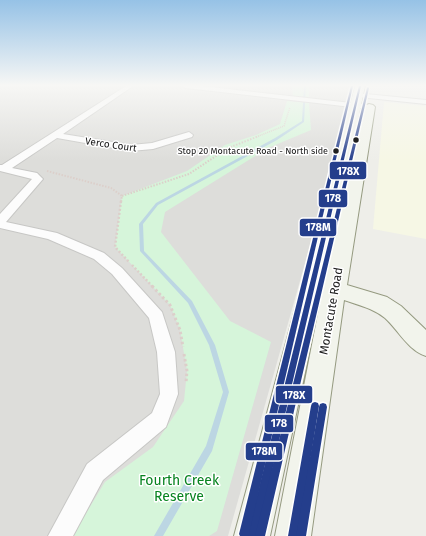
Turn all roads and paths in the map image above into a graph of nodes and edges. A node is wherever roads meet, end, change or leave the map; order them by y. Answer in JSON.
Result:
{"nodes":[{"id":1,"x":92,"y":111,"type":"edge"},
{"id":2,"x":289,"y":111,"type":"edge"},
{"id":3,"x":362,"y":111,"type":"edge"},
{"id":4,"x":362,"y":111,"type":"edge"},
{"id":5,"x":55,"y":135,"type":"junction"},
{"id":6,"x":189,"y":135,"type":"dead end"},
{"id":7,"x":2,"y":168,"type":"edge"},
{"id":8,"x":33,"y":175,"type":"junction"},
{"id":9,"x":122,"y":196,"type":"junction"},
{"id":10,"x":0,"y":221,"type":"edge"},
{"id":11,"x":0,"y":224,"type":"edge"},
{"id":12,"x":324,"y":286,"type":"junction"},
{"id":13,"x":426,"y":346,"type":"edge"},
{"id":14,"x":186,"y":386,"type":"dead end"},
{"id":15,"x":60,"y":536,"type":"edge"},
{"id":16,"x":252,"y":536,"type":"edge"},
{"id":17,"x":293,"y":536,"type":"edge"}],
"edges":[{"from":1,"to":5,"type":"street"},
{"from":2,"to":9,"type":"path"},
{"from":3,"to":12,"type":"main road","name":"Montacute Road"},
{"from":4,"to":12,"type":"main road","name":"Montacute Road"},
{"from":5,"to":6,"type":"street","name":"Verco Court"},
{"from":5,"to":7,"type":"street"},
{"from":7,"to":8,"type":"street"},
{"from":8,"to":9,"type":"path"},
{"from":8,"to":10,"type":"street"},
{"from":9,"to":14,"type":"path"},
{"from":11,"to":15,"type":"street"},
{"from":12,"to":13,"type":"main road"},
{"from":12,"to":16,"type":"main road","name":"Montacute Road"},
{"from":12,"to":17,"type":"main road","name":"Montacute Road"}]}
